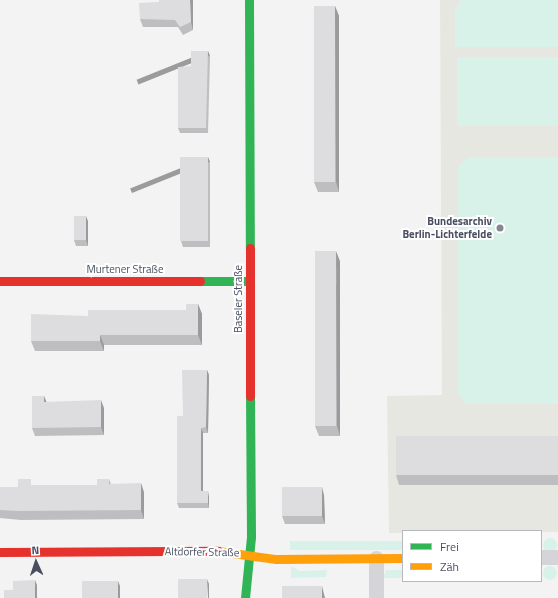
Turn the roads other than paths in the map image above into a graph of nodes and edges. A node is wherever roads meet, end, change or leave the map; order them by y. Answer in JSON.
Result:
{"nodes":[{"id":1,"x":248,"y":0,"type":"edge"},
{"id":2,"x":0,"y":281,"type":"edge"},
{"id":3,"x":250,"y":281,"type":"junction"},
{"id":4,"x":0,"y":552,"type":"edge"},
{"id":5,"x":249,"y":553,"type":"junction"},
{"id":6,"x":542,"y":557,"type":"edge"},
{"id":7,"x":558,"y":557,"type":"edge"},
{"id":8,"x":376,"y":558,"type":"junction"},
{"id":9,"x":402,"y":558,"type":"edge"},
{"id":10,"x":245,"y":598,"type":"edge"},
{"id":11,"x":376,"y":598,"type":"edge"}],
"edges":[{"from":1,"to":3,"type":"street","name":"Baseler Straße"},
{"from":2,"to":3,"type":"street","name":"Murtener Straße"},
{"from":3,"to":5,"type":"street","name":"Baseler Straße"},
{"from":4,"to":5,"type":"street","name":"Altdorfer Straße"},
{"from":5,"to":8,"type":"street","name":"Altdorfer Straße"},
{"from":5,"to":10,"type":"street","name":"Baseler Straße"},
{"from":6,"to":7,"type":"street"},
{"from":8,"to":9,"type":"street","name":"Altdorfer Straße"},
{"from":8,"to":11,"type":"street"}]}
